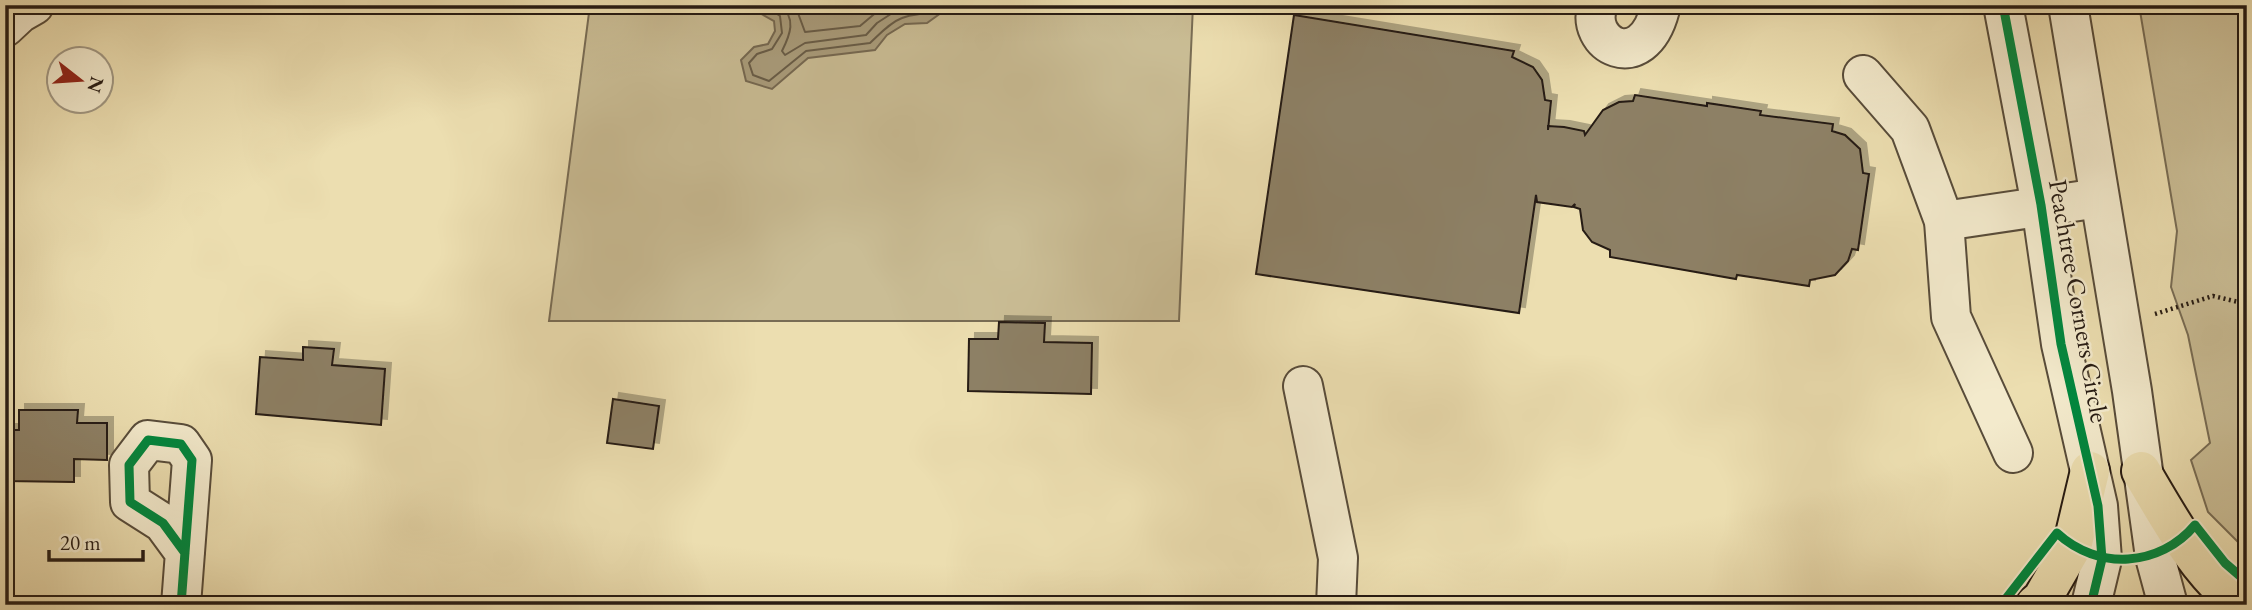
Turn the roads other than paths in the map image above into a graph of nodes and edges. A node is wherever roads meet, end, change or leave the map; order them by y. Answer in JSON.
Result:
{"nodes":[{"id":1,"x":34,"y":5,"type":"edge"},
{"id":2,"x":1598,"y":5,"type":"edge"},
{"id":3,"x":1656,"y":5,"type":"edge"},
{"id":4,"x":2003,"y":5,"type":"edge"},
{"id":5,"x":2067,"y":5,"type":"edge"},
{"id":6,"x":5,"y":27,"type":"edge"},
{"id":7,"x":1863,"y":75,"type":"dead end"},
{"id":8,"x":2099,"y":198,"type":"junction"},
{"id":9,"x":2041,"y":205,"type":"junction"},
{"id":10,"x":1944,"y":221,"type":"junction"},
{"id":11,"x":1303,"y":386,"type":"dead end"},
{"id":12,"x":2013,"y":453,"type":"dead end"},
{"id":13,"x":2090,"y":471,"type":"junction"},
{"id":14,"x":2141,"y":471,"type":"junction"},
{"id":15,"x":185,"y":553,"type":"dead end"},
{"id":16,"x":181,"y":605,"type":"edge"},
{"id":17,"x":1336,"y":605,"type":"edge"},
{"id":18,"x":2035,"y":605,"type":"edge"},
{"id":19,"x":2091,"y":605,"type":"edge"},
{"id":20,"x":2168,"y":605,"type":"edge"},
{"id":21,"x":2240,"y":605,"type":"edge"}],
"edges":[{"from":1,"to":6,"type":"street"},
{"from":2,"to":3,"type":"street"},
{"from":4,"to":9,"type":"street","name":"Peachtree Corners Circle"},
{"from":5,"to":8,"type":"street","name":"Peachtree Corners Circle"},
{"from":7,"to":10,"type":"street"},
{"from":8,"to":9,"type":"street"},
{"from":8,"to":14,"type":"street","name":"Peachtree Corners Circle"},
{"from":9,"to":10,"type":"street"},
{"from":9,"to":13,"type":"street","name":"Peachtree Corners Circle"},
{"from":10,"to":12,"type":"street"},
{"from":11,"to":17,"type":"street"},
{"from":13,"to":18,"type":"main road"},
{"from":13,"to":19,"type":"street","name":"Peachtree Corners Circle"},
{"from":14,"to":20,"type":"street","name":"Peachtree Corners Circle"},
{"from":14,"to":21,"type":"main road"},
{"from":15,"to":16,"type":"street"}]}
